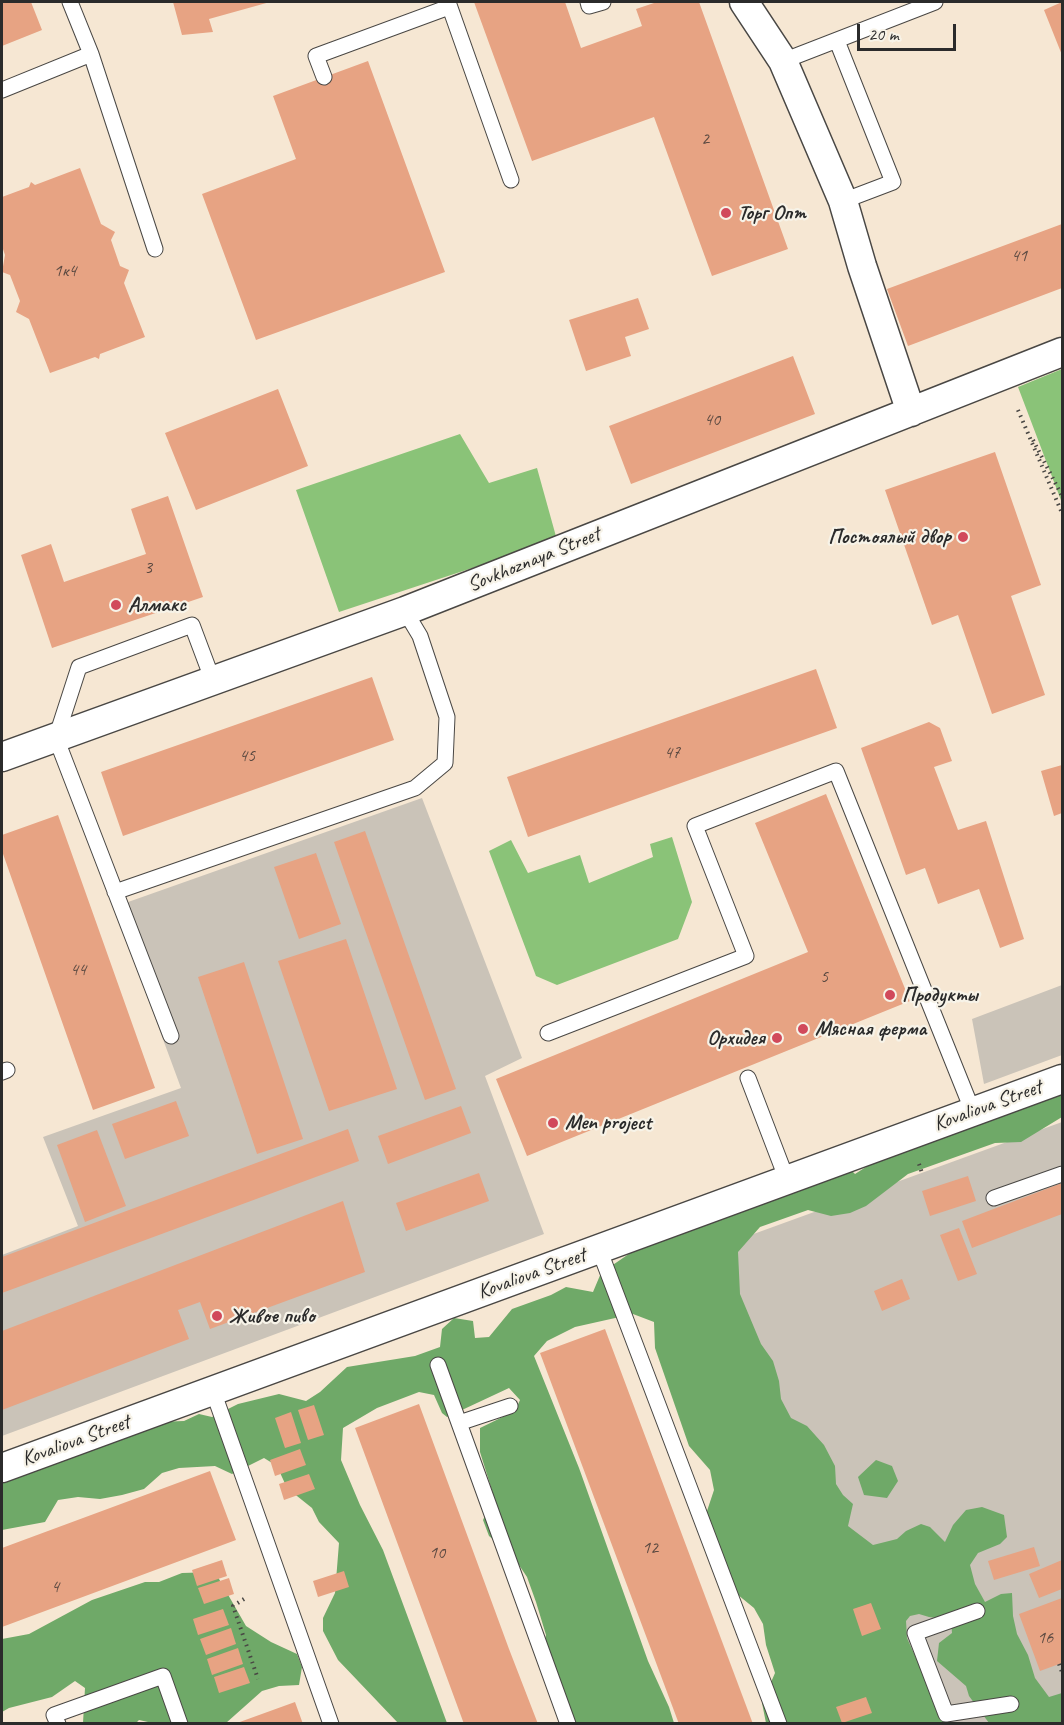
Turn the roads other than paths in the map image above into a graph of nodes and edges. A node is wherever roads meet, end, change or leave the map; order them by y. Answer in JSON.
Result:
{"nodes":[{"id":1,"x":70,"y":2,"type":"edge"},
{"id":2,"x":588,"y":2,"type":"edge"},
{"id":3,"x":603,"y":2,"type":"edge"},
{"id":4,"x":744,"y":2,"type":"edge"},
{"id":5,"x":935,"y":2,"type":"edge"},
{"id":6,"x":448,"y":4,"type":"edge"},
{"id":7,"x":837,"y":40,"type":"junction"},
{"id":8,"x":91,"y":54,"type":"junction"},
{"id":9,"x":783,"y":61,"type":"junction"},
{"id":10,"x":324,"y":77,"type":"dead end"},
{"id":11,"x":2,"y":90,"type":"edge"},
{"id":12,"x":511,"y":180,"type":"dead end"},
{"id":13,"x":843,"y":201,"type":"junction"},
{"id":14,"x":155,"y":249,"type":"dead end"},
{"id":15,"x":1062,"y":352,"type":"edge"},
{"id":16,"x":911,"y":412,"type":"junction"},
{"id":17,"x":405,"y":611,"type":"junction"},
{"id":18,"x":213,"y":681,"type":"junction"},
{"id":19,"x":56,"y":738,"type":"junction"},
{"id":20,"x":3,"y":751,"type":"edge"},
{"id":21,"x":115,"y":892,"type":"junction"},
{"id":22,"x":548,"y":1033,"type":"dead end"},
{"id":23,"x":171,"y":1036,"type":"dead end"},
{"id":24,"x":748,"y":1078,"type":"dead end"},
{"id":25,"x":1062,"y":1079,"type":"edge"},
{"id":26,"x":973,"y":1112,"type":"junction"},
{"id":27,"x":1062,"y":1174,"type":"edge"},
{"id":28,"x":787,"y":1180,"type":"junction"},
{"id":29,"x":994,"y":1198,"type":"dead end"},
{"id":30,"x":599,"y":1249,"type":"junction"},
{"id":31,"x":438,"y":1365,"type":"dead end"},
{"id":32,"x":213,"y":1391,"type":"junction"},
{"id":33,"x":510,"y":1406,"type":"dead end"},
{"id":34,"x":459,"y":1423,"type":"junction"},
{"id":35,"x":2,"y":1468,"type":"edge"},
{"id":36,"x":977,"y":1611,"type":"dead end"},
{"id":37,"x":1011,"y":1704,"type":"dead end"},
{"id":38,"x":58,"y":1724,"type":"edge"},
{"id":39,"x":180,"y":1724,"type":"edge"},
{"id":40,"x":331,"y":1724,"type":"edge"},
{"id":41,"x":568,"y":1724,"type":"edge"},
{"id":42,"x":779,"y":1724,"type":"edge"}],
"edges":[{"from":1,"to":8,"type":"lane"},
{"from":2,"to":3,"type":"lane"},
{"from":4,"to":9,"type":"street"},
{"from":5,"to":7,"type":"lane"},
{"from":6,"to":10,"type":"lane"},
{"from":6,"to":12,"type":"lane"},
{"from":7,"to":9,"type":"lane"},
{"from":7,"to":13,"type":"lane"},
{"from":8,"to":11,"type":"lane"},
{"from":8,"to":14,"type":"lane"},
{"from":9,"to":13,"type":"street"},
{"from":13,"to":16,"type":"street"},
{"from":15,"to":16,"type":"street","name":"Sovkhoznaya Street"},
{"from":16,"to":17,"type":"street","name":"Sovkhoznaya Street"},
{"from":17,"to":18,"type":"street","name":"Sovkhoznaya Street"},
{"from":17,"to":21,"type":"lane"},
{"from":18,"to":19,"type":"street","name":"Sovkhoznaya Street"},
{"from":18,"to":19,"type":"lane"},
{"from":19,"to":20,"type":"street","name":"Sovkhoznaya Street"},
{"from":19,"to":21,"type":"lane"},
{"from":21,"to":23,"type":"lane"},
{"from":22,"to":26,"type":"lane"},
{"from":24,"to":28,"type":"lane"},
{"from":25,"to":26,"type":"street","name":"Kovaliova Street"},
{"from":26,"to":28,"type":"street","name":"Kovaliova Street"},
{"from":27,"to":29,"type":"lane"},
{"from":28,"to":30,"type":"street","name":"Kovaliova Street"},
{"from":30,"to":32,"type":"street","name":"Kovaliova Street"},
{"from":30,"to":42,"type":"lane"},
{"from":31,"to":34,"type":"lane"},
{"from":32,"to":35,"type":"street","name":"Kovaliova Street"},
{"from":32,"to":40,"type":"lane"},
{"from":33,"to":34,"type":"lane"},
{"from":34,"to":41,"type":"lane"},
{"from":36,"to":37,"type":"lane"},
{"from":38,"to":39,"type":"lane"}]}
